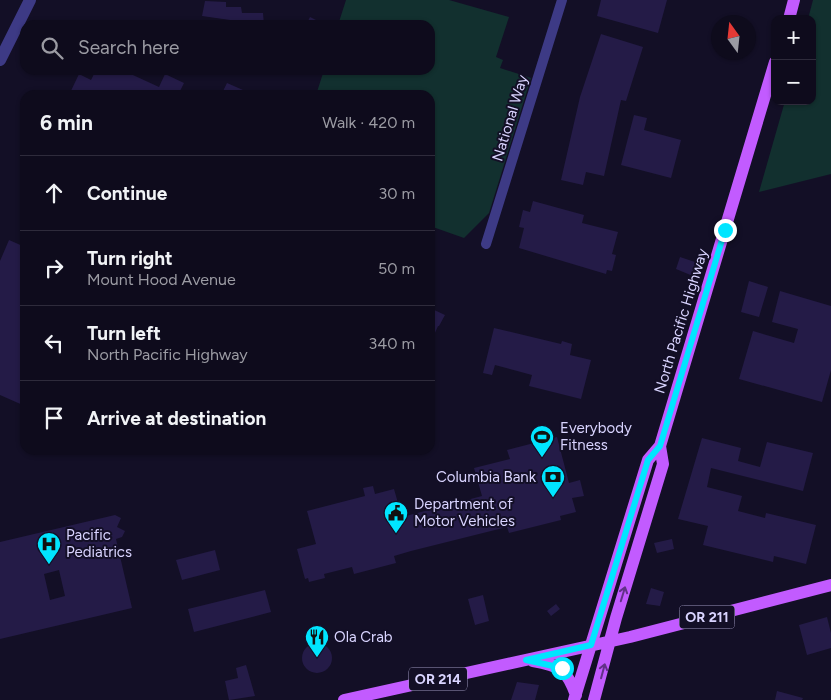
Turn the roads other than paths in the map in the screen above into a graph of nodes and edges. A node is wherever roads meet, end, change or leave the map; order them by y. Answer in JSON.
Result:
{"nodes":[{"id":1,"x":30,"y":0,"type":"edge"},
{"id":2,"x":562,"y":0,"type":"edge"},
{"id":3,"x":794,"y":0,"type":"edge"},
{"id":4,"x":789,"y":15,"type":"edge"},
{"id":5,"x":0,"y":60,"type":"edge"},
{"id":6,"x":771,"y":75,"type":"edge"},
{"id":7,"x":486,"y":244,"type":"dead end"},
{"id":8,"x":660,"y":446,"type":"junction"},
{"id":9,"x":635,"y":501,"type":"junction"},
{"id":10,"x":650,"y":505,"type":"junction"},
{"id":11,"x":831,"y":585,"type":"edge"},
{"id":12,"x":610,"y":641,"type":"junction"},
{"id":13,"x":591,"y":645,"type":"junction"},
{"id":14,"x":526,"y":660,"type":"junction"},
{"id":15,"x":575,"y":697,"type":"edge"},
{"id":16,"x":344,"y":700,"type":"edge"},
{"id":17,"x":594,"y":700,"type":"edge"}],
"edges":[{"from":1,"to":5,"type":"street"},
{"from":2,"to":7,"type":"street","name":"National Way"},
{"from":3,"to":4,"type":"main road"},
{"from":6,"to":8,"type":"main road","name":"North Pacific Highway"},
{"from":8,"to":9,"type":"main road","name":"North Pacific Highway"},
{"from":8,"to":10,"type":"main road","name":"North Pacific Highway"},
{"from":9,"to":10,"type":"main road"},
{"from":9,"to":13,"type":"main road","name":"North Pacific Highway"},
{"from":12,"to":10,"type":"main road","name":"North Pacific Highway","one_way":true},
{"from":11,"to":12,"type":"main road","number":"OR 211"},
{"from":12,"to":13,"type":"main road","number":"OR 211"},
{"from":17,"to":12,"type":"main road","name":"North Pacific Highway","one_way":true},
{"from":13,"to":14,"type":"main road","number":"OR 214"},
{"from":13,"to":15,"type":"main road","name":"North Pacific Highway"},
{"from":14,"to":15,"type":"main road","number":"OR 214"},
{"from":14,"to":16,"type":"main road","number":"OR 214"}]}
